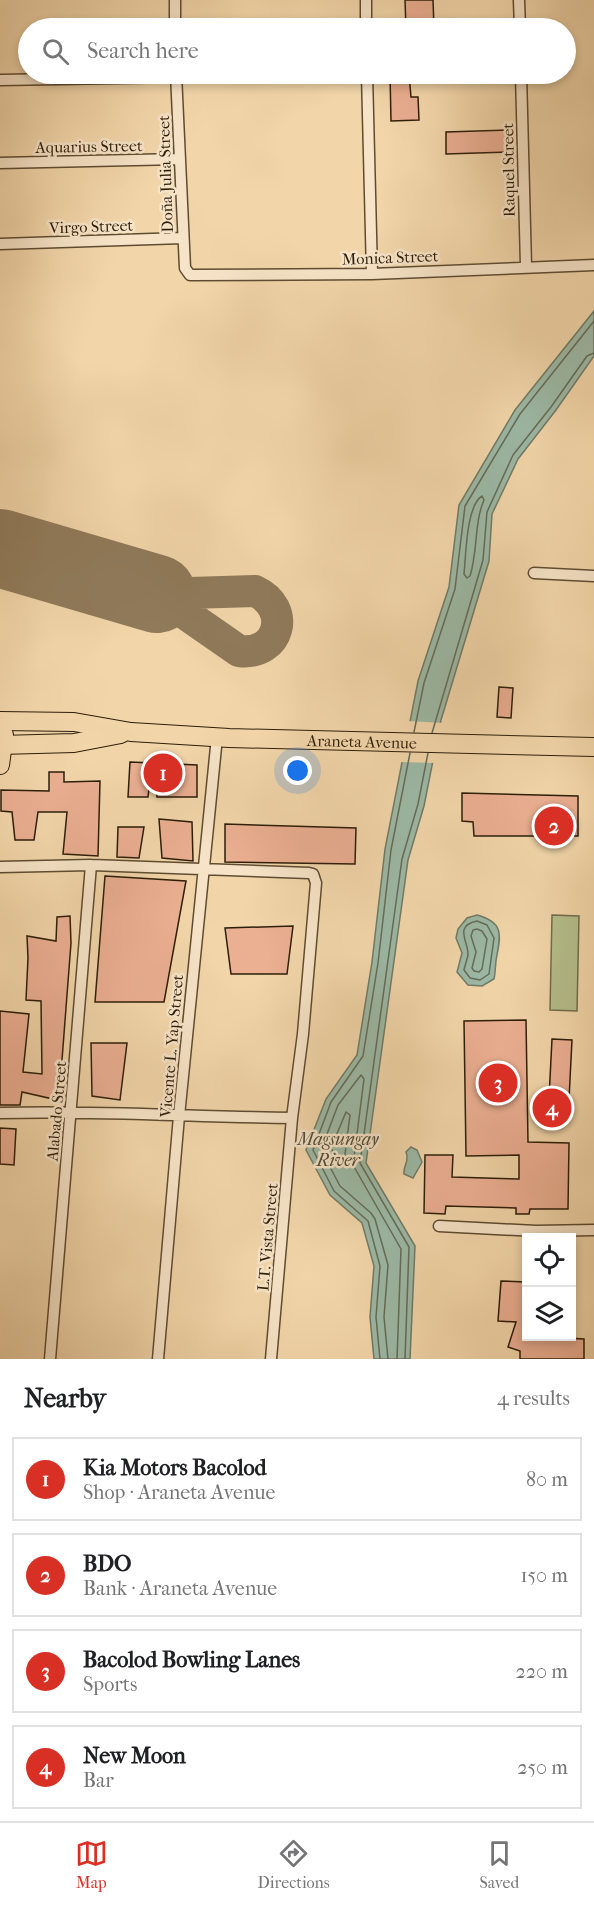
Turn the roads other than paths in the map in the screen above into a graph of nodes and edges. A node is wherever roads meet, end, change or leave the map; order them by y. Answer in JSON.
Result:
{"nodes":[{"id":1,"x":175,"y":0,"type":"edge"},
{"id":2,"x":366,"y":0,"type":"edge"},
{"id":3,"x":519,"y":0,"type":"edge"},
{"id":4,"x":175,"y":18,"type":"edge"},
{"id":5,"x":366,"y":18,"type":"edge"},
{"id":6,"x":520,"y":18,"type":"edge"},
{"id":7,"x":18,"y":79,"type":"edge"},
{"id":8,"x":0,"y":80,"type":"edge"},
{"id":9,"x":177,"y":84,"type":"edge"},
{"id":10,"x":367,"y":84,"type":"edge"},
{"id":11,"x":521,"y":84,"type":"edge"},
{"id":12,"x":179,"y":159,"type":"junction"},
{"id":13,"x":0,"y":163,"type":"edge"},
{"id":14,"x":183,"y":238,"type":"junction"},
{"id":15,"x":0,"y":244,"type":"edge"},
{"id":16,"x":594,"y":265,"type":"edge"},
{"id":17,"x":526,"y":266,"type":"junction"},
{"id":18,"x":188,"y":273,"type":"joint"},
{"id":19,"x":372,"y":274,"type":"junction"},
{"id":20,"x":534,"y":573,"type":"dead end"},
{"id":21,"x":594,"y":576,"type":"edge"},
{"id":22,"x":2,"y":721,"type":"edge"},
{"id":23,"x":131,"y":732,"type":"junction"},
{"id":24,"x":217,"y":737,"type":"junction"},
{"id":25,"x":2,"y":745,"type":"edge"},
{"id":26,"x":594,"y":747,"type":"edge"},
{"id":27,"x":0,"y":765,"type":"edge"},
{"id":28,"x":91,"y":865,"type":"junction"},
{"id":29,"x":0,"y":867,"type":"edge"},
{"id":30,"x":203,"y":868,"type":"junction"},
{"id":31,"x":71,"y":1111,"type":"junction"},
{"id":32,"x":0,"y":1113,"type":"edge"},
{"id":33,"x":179,"y":1116,"type":"junction"},
{"id":34,"x":292,"y":1118,"type":"junction"},
{"id":35,"x":439,"y":1226,"type":"dead end"},
{"id":36,"x":594,"y":1230,"type":"edge"},
{"id":37,"x":50,"y":1359,"type":"edge"},
{"id":38,"x":158,"y":1359,"type":"edge"},
{"id":39,"x":271,"y":1359,"type":"edge"}],
"edges":[{"from":1,"to":4,"type":"street"},
{"from":2,"to":5,"type":"street"},
{"from":3,"to":6,"type":"street"},
{"from":7,"to":8,"type":"street"},
{"from":9,"to":12,"type":"street","name":"Doña Julia Street"},
{"from":10,"to":19,"type":"street"},
{"from":11,"to":17,"type":"street","name":"Raquel Street"},
{"from":12,"to":13,"type":"street","name":"Aquarius Street"},
{"from":12,"to":14,"type":"street","name":"Doña Julia Street"},
{"from":14,"to":15,"type":"street","name":"Virgo Street"},
{"from":14,"to":18,"type":"street","name":"Doña Julia Street"},
{"from":16,"to":17,"type":"street","name":"Monica Street"},
{"from":17,"to":19,"type":"street","name":"Monica Street"},
{"from":18,"to":19,"type":"street","name":"Monica Street"},
{"from":20,"to":21,"type":"street"},
{"from":22,"to":23,"type":"main road","name":"Araneta Avenue"},
{"from":22,"to":25,"type":"main road"},
{"from":23,"to":24,"type":"main road","name":"Araneta Avenue"},
{"from":23,"to":25,"type":"main road","name":"Araneta Avenue"},
{"from":24,"to":26,"type":"main road","name":"Araneta Avenue"},
{"from":24,"to":30,"type":"street","name":"Vicente L. Yap Street"},
{"from":25,"to":27,"type":"main road"},
{"from":28,"to":29,"type":"street"},
{"from":28,"to":30,"type":"street"},
{"from":28,"to":31,"type":"street","name":"Alabado Street"},
{"from":30,"to":33,"type":"street","name":"Vicente L. Yap Street"},
{"from":30,"to":34,"type":"street","name":"L.T. Vista Street"},
{"from":31,"to":32,"type":"street"},
{"from":31,"to":33,"type":"street"},
{"from":31,"to":37,"type":"street","name":"Alabado Street"},
{"from":33,"to":34,"type":"street"},
{"from":33,"to":38,"type":"street","name":"Vicente L. Yap Street"},
{"from":34,"to":39,"type":"street","name":"L.T. Vista Street"},
{"from":35,"to":36,"type":"street"}]}
